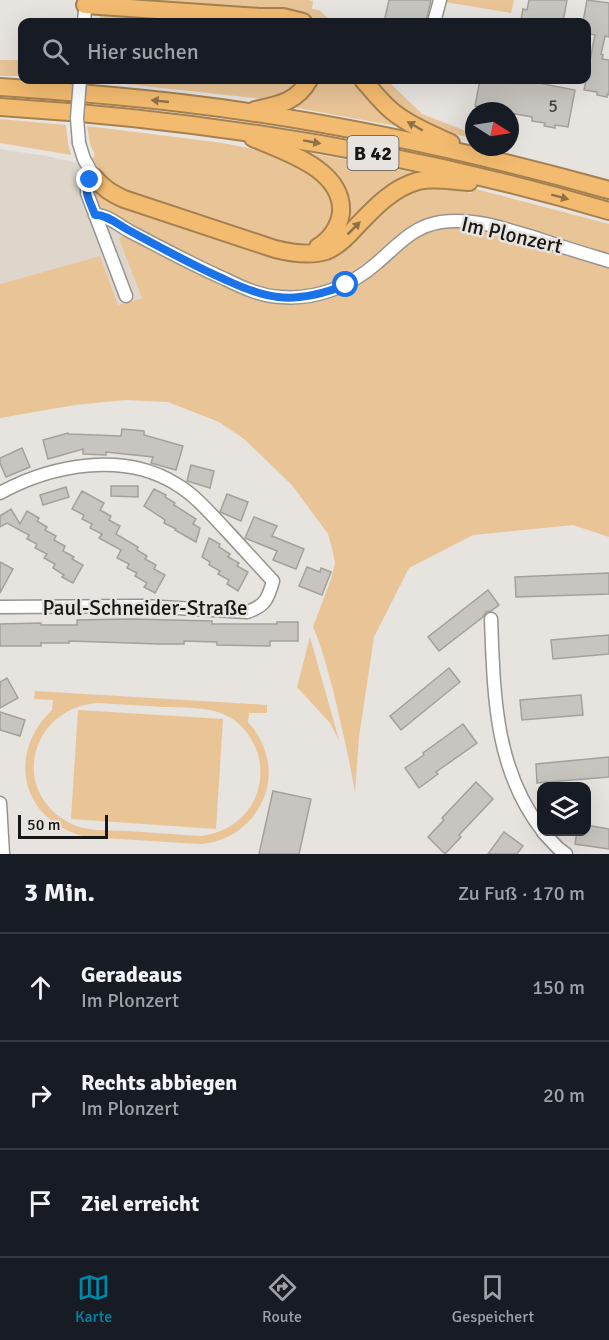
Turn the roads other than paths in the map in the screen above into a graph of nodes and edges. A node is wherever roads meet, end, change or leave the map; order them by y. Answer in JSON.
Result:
{"nodes":[{"id":1,"x":440,"y":0,"type":"edge"},
{"id":2,"x":86,"y":3,"type":"edge"},
{"id":3,"x":260,"y":17,"type":"junction"},
{"id":4,"x":84,"y":18,"type":"edge"},
{"id":5,"x":264,"y":18,"type":"edge"},
{"id":6,"x":287,"y":18,"type":"edge"},
{"id":7,"x":435,"y":18,"type":"edge"},
{"id":8,"x":80,"y":84,"type":"edge"},
{"id":9,"x":306,"y":84,"type":"edge"},
{"id":10,"x":366,"y":84,"type":"edge"},
{"id":11,"x":0,"y":87,"type":"edge"},
{"id":12,"x":0,"y":107,"type":"edge"},
{"id":13,"x":248,"y":112,"type":"junction"},
{"id":14,"x":233,"y":130,"type":"junction"},
{"id":15,"x":488,"y":158,"type":"junction"},
{"id":16,"x":94,"y":177,"type":"junction"},
{"id":17,"x":511,"y":184,"type":"junction"},
{"id":18,"x":609,"y":190,"type":"edge"},
{"id":19,"x":609,"y":211,"type":"edge"},
{"id":20,"x":95,"y":215,"type":"junction"},
{"id":21,"x":304,"y":253,"type":"junction"},
{"id":22,"x":609,"y":261,"type":"edge"},
{"id":23,"x":126,"y":296,"type":"dead end"},
{"id":24,"x":0,"y":493,"type":"edge"},
{"id":25,"x":0,"y":607,"type":"edge"},
{"id":26,"x":491,"y":619,"type":"dead end"},
{"id":27,"x":0,"y":803,"type":"edge"},
{"id":28,"x":537,"y":824,"type":"edge"},
{"id":29,"x":547,"y":836,"type":"edge"},
{"id":30,"x":3,"y":854,"type":"edge"},
{"id":31,"x":566,"y":854,"type":"edge"}],
"edges":[{"from":1,"to":7,"type":"street"},
{"from":2,"to":3,"type":"highway"},
{"from":2,"to":4,"type":"street"},
{"from":3,"to":5,"type":"highway"},
{"from":3,"to":6,"type":"highway"},
{"from":8,"to":16,"type":"street","bridge":true},
{"from":9,"to":13,"type":"highway"},
{"from":15,"to":10,"type":"highway","one_way":true},
{"from":13,"to":11,"type":"highway","number":"B 42","one_way":true},
{"from":12,"to":14,"type":"highway","number":"B 42"},
{"from":13,"to":15,"type":"highway","number":"B 42"},
{"from":14,"to":17,"type":"highway","number":"B 42","one_way":true},
{"from":14,"to":21,"type":"highway"},
{"from":15,"to":18,"type":"highway","number":"B 42"},
{"from":16,"to":20,"type":"street"},
{"from":16,"to":21,"type":"highway"},
{"from":17,"to":19,"type":"highway","number":"B 42","one_way":true},
{"from":21,"to":17,"type":"highway","one_way":true},
{"from":20,"to":22,"type":"street","name":"Im Plonzert"},
{"from":20,"to":23,"type":"street"},
{"from":24,"to":25,"type":"street","name":"Paul-Schneider-Straße"},
{"from":26,"to":28,"type":"street"},
{"from":27,"to":30,"type":"street"},
{"from":29,"to":31,"type":"street"}]}
